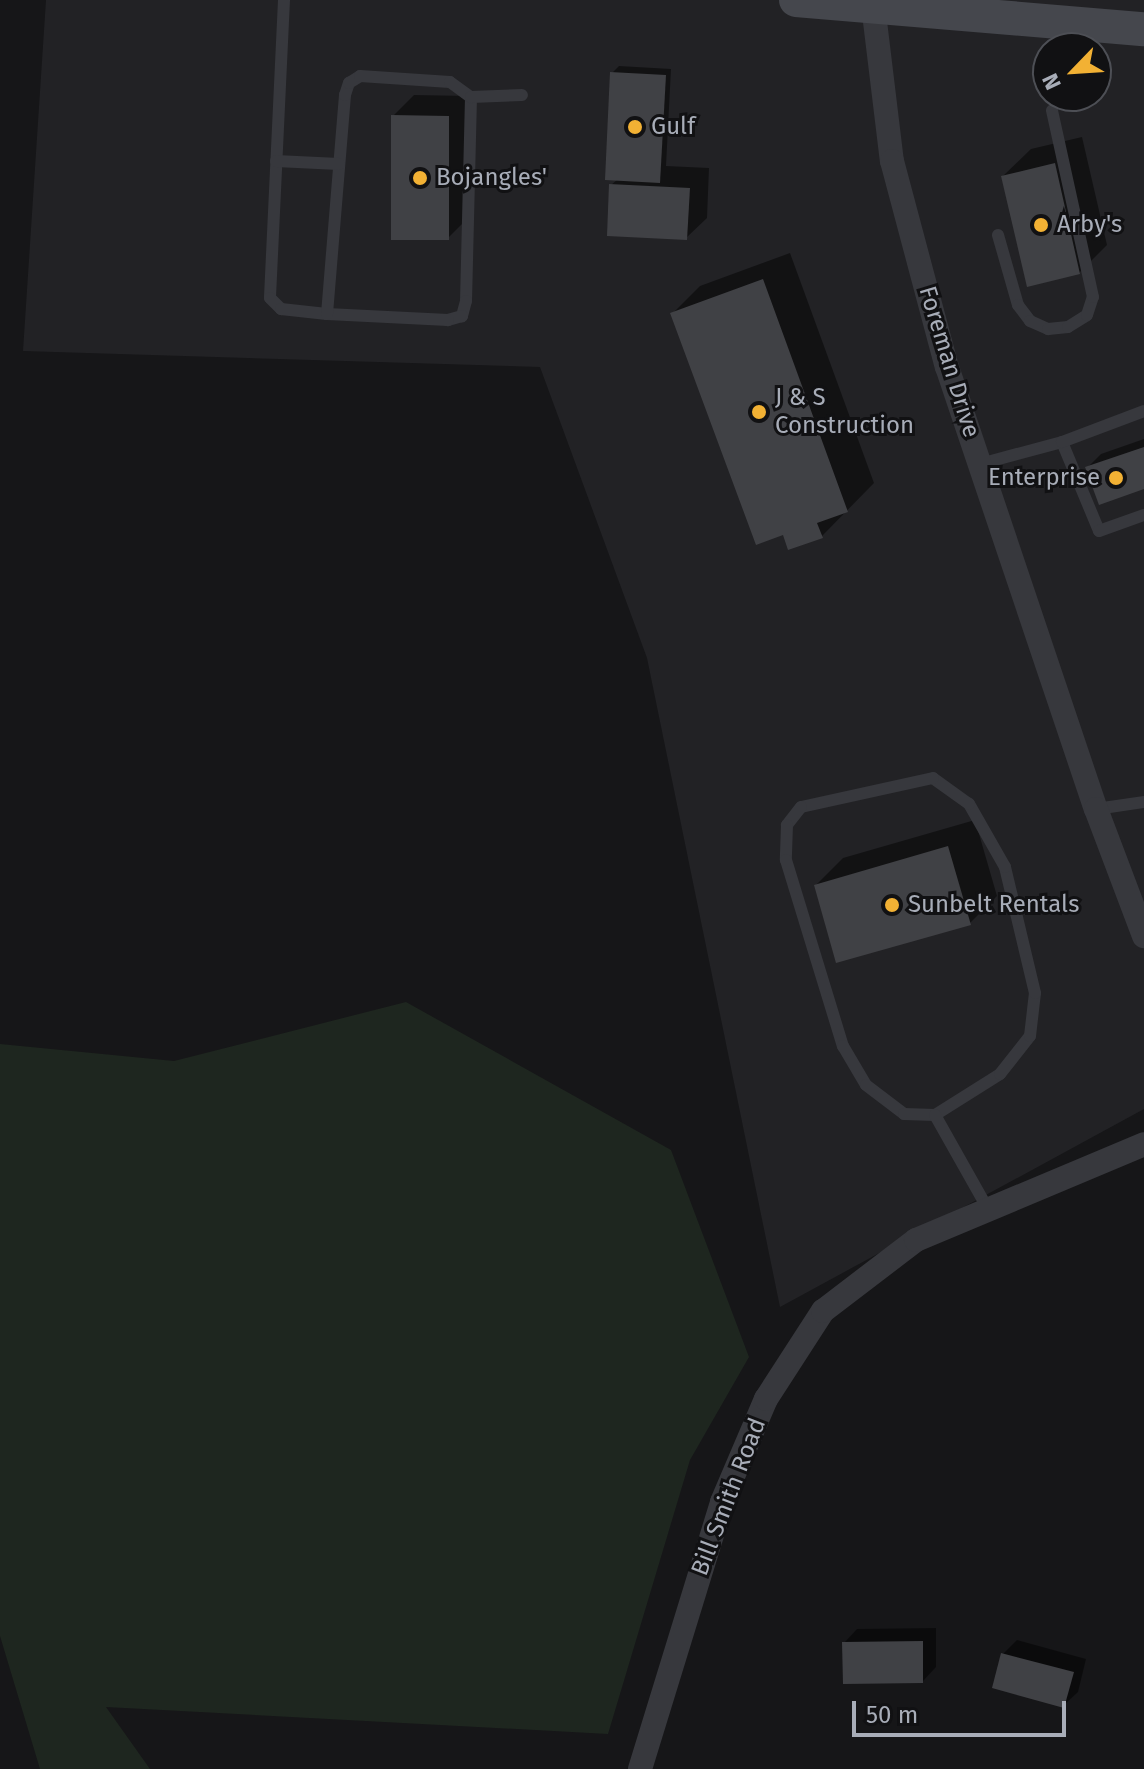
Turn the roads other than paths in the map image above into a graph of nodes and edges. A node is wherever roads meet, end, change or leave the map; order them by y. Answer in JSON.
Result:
{"nodes":[{"id":1,"x":284,"y":0,"type":"edge"},
{"id":2,"x":796,"y":0,"type":"edge"},
{"id":3,"x":873,"y":3,"type":"edge"},
{"id":4,"x":1144,"y":29,"type":"edge"},
{"id":5,"x":522,"y":95,"type":"dead end"},
{"id":6,"x":471,"y":97,"type":"junction"},
{"id":7,"x":1052,"y":112,"type":"edge"},
{"id":8,"x":276,"y":161,"type":"junction"},
{"id":9,"x":339,"y":164,"type":"junction"},
{"id":10,"x":998,"y":235,"type":"dead end"},
{"id":11,"x":327,"y":314,"type":"junction"},
{"id":12,"x":1144,"y":411,"type":"edge"},
{"id":13,"x":1062,"y":442,"type":"junction"},
{"id":14,"x":980,"y":464,"type":"junction"},
{"id":15,"x":1144,"y":515,"type":"edge"},
{"id":16,"x":1144,"y":802,"type":"edge"},
{"id":17,"x":1096,"y":809,"type":"junction"},
{"id":18,"x":1144,"y":936,"type":"edge"},
{"id":19,"x":935,"y":1115,"type":"junction"},
{"id":20,"x":1144,"y":1144,"type":"edge"},
{"id":21,"x":988,"y":1209,"type":"junction"},
{"id":22,"x":640,"y":1769,"type":"edge"}],
"edges":[{"from":1,"to":8,"type":"lane"},
{"from":2,"to":3,"type":"main road"},
{"from":3,"to":4,"type":"main road"},
{"from":3,"to":14,"type":"street","name":"Foreman Drive"},
{"from":5,"to":6,"type":"lane"},
{"from":6,"to":9,"type":"lane"},
{"from":6,"to":11,"type":"lane"},
{"from":7,"to":10,"type":"lane"},
{"from":8,"to":9,"type":"lane"},
{"from":8,"to":11,"type":"lane"},
{"from":9,"to":11,"type":"lane"},
{"from":12,"to":13,"type":"lane"},
{"from":13,"to":14,"type":"lane"},
{"from":13,"to":15,"type":"lane"},
{"from":14,"to":17,"type":"street","name":"Foreman Drive"},
{"from":16,"to":17,"type":"lane"},
{"from":17,"to":18,"type":"street","name":"Foreman Drive"},
{"from":19,"to":19,"type":"lane"},
{"from":19,"to":21,"type":"lane"},
{"from":20,"to":21,"type":"street","name":"Bill Smith Road"},
{"from":21,"to":22,"type":"street","name":"Bill Smith Road"}]}
